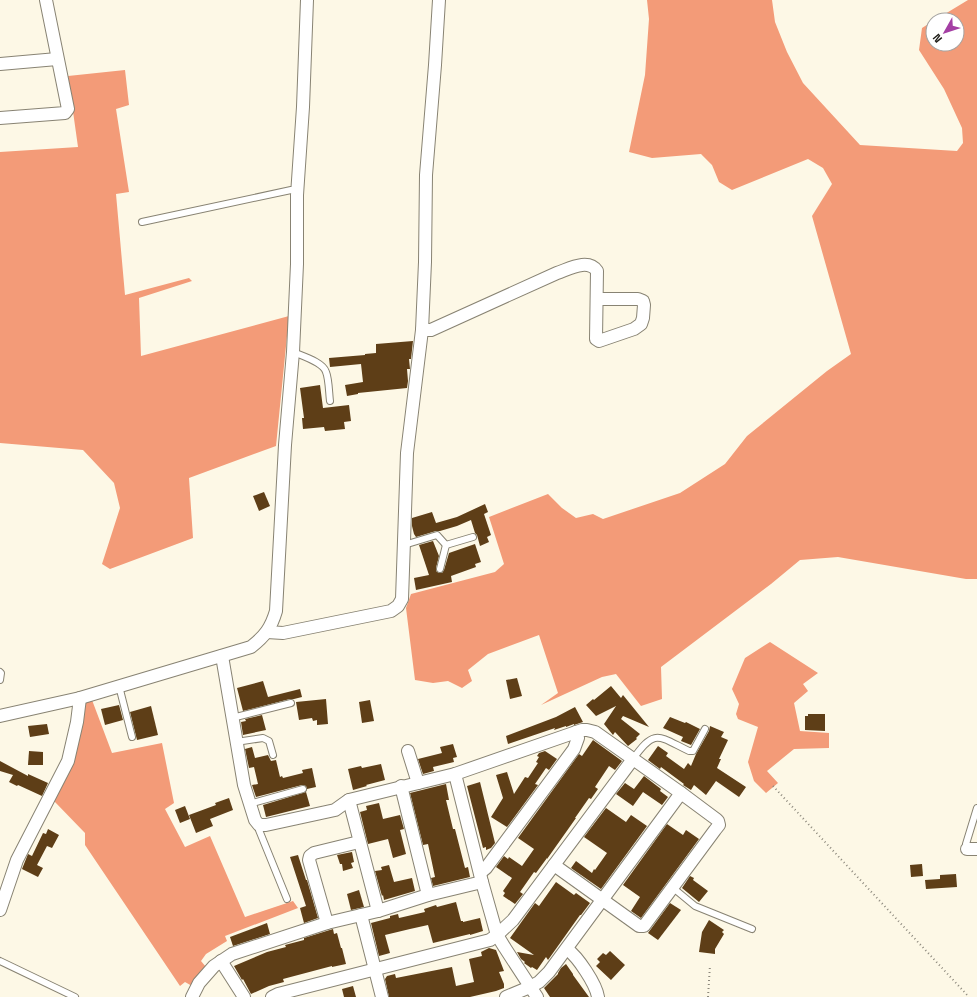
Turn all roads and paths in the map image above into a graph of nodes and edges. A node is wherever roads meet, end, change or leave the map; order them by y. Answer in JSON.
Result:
{"nodes":[{"id":1,"x":46,"y":0,"type":"edge"},
{"id":2,"x":306,"y":0,"type":"edge"},
{"id":3,"x":439,"y":0,"type":"edge"},
{"id":4,"x":57,"y":59,"type":"junction"},
{"id":5,"x":0,"y":64,"type":"edge"},
{"id":6,"x":0,"y":118,"type":"edge"},
{"id":7,"x":298,"y":190,"type":"junction"},
{"id":8,"x":142,"y":222,"type":"dead end"},
{"id":9,"x":597,"y":298,"type":"junction"},
{"id":10,"x":422,"y":330,"type":"junction"},
{"id":11,"x":293,"y":352,"type":"junction"},
{"id":12,"x":330,"y":401,"type":"dead end"},
{"id":13,"x":473,"y":537,"type":"dead end"},
{"id":14,"x":404,"y":545,"type":"junction"},
{"id":15,"x":446,"y":545,"type":"junction"},
{"id":16,"x":440,"y":569,"type":"dead end"},
{"id":17,"x":267,"y":632,"type":"junction"},
{"id":18,"x":222,"y":656,"type":"junction"},
{"id":19,"x":0,"y":672,"type":"edge"},
{"id":20,"x":0,"y":680,"type":"edge"},
{"id":21,"x":119,"y":686,"type":"junction"},
{"id":22,"x":80,"y":698,"type":"junction"},
{"id":23,"x":291,"y":703,"type":"dead end"},
{"id":24,"x":0,"y":716,"type":"edge"},
{"id":25,"x":232,"y":718,"type":"junction"},
{"id":26,"x":705,"y":729,"type":"dead end"},
{"id":27,"x":576,"y":732,"type":"junction"},
{"id":28,"x":132,"y":737,"type":"dead end"},
{"id":29,"x":236,"y":742,"type":"junction"},
{"id":30,"x":408,"y":751,"type":"dead end"},
{"id":31,"x":273,"y":755,"type":"dead end"},
{"id":32,"x":633,"y":759,"type":"junction"},
{"id":33,"x":455,"y":774,"type":"junction"},
{"id":34,"x":418,"y":783,"type":"junction"},
{"id":35,"x":401,"y":786,"type":"junction"},
{"id":36,"x":773,"y":786,"type":"dead end"},
{"id":37,"x":303,"y":789,"type":"dead end"},
{"id":38,"x":681,"y":793,"type":"junction"},
{"id":39,"x":349,"y":800,"type":"junction"},
{"id":40,"x":249,"y":804,"type":"junction"},
{"id":41,"x":977,"y":808,"type":"edge"},
{"id":42,"x":259,"y":825,"type":"junction"},
{"id":43,"x":359,"y":842,"type":"junction"},
{"id":44,"x":972,"y":849,"type":"edge"},
{"id":45,"x":554,"y":865,"type":"junction"},
{"id":46,"x":481,"y":877,"type":"junction"},
{"id":47,"x":672,"y":887,"type":"junction"},
{"id":48,"x":428,"y":895,"type":"junction"},
{"id":49,"x":287,"y":899,"type":"dead end"},
{"id":50,"x":602,"y":900,"type":"junction"},
{"id":51,"x":0,"y":910,"type":"edge"},
{"id":52,"x":378,"y":911,"type":"junction"},
{"id":53,"x":361,"y":915,"type":"junction"},
{"id":54,"x":327,"y":923,"type":"junction"},
{"id":55,"x":752,"y":929,"type":"dead end"},
{"id":56,"x":497,"y":935,"type":"junction"},
{"id":57,"x":567,"y":949,"type":"junction"},
{"id":58,"x":221,"y":960,"type":"junction"},
{"id":59,"x":0,"y":961,"type":"edge"},
{"id":60,"x":710,"y":965,"type":"dead end"},
{"id":61,"x":375,"y":970,"type":"junction"},
{"id":62,"x":533,"y":992,"type":"edge"},
{"id":63,"x":75,"y":997,"type":"edge"},
{"id":64,"x":192,"y":997,"type":"edge"},
{"id":65,"x":244,"y":997,"type":"edge"},
{"id":66,"x":272,"y":997,"type":"edge"},
{"id":67,"x":382,"y":997,"type":"edge"},
{"id":68,"x":506,"y":997,"type":"edge"},
{"id":69,"x":598,"y":997,"type":"edge"},
{"id":70,"x":708,"y":997,"type":"edge"},
{"id":71,"x":969,"y":997,"type":"edge"}],
"edges":[{"from":1,"to":4,"type":"street"},
{"from":2,"to":7,"type":"street"},
{"from":3,"to":10,"type":"street"},
{"from":4,"to":5,"type":"street"},
{"from":4,"to":6,"type":"street"},
{"from":7,"to":8,"type":"lane"},
{"from":7,"to":11,"type":"street"},
{"from":9,"to":9,"type":"street"},
{"from":9,"to":10,"type":"street"},
{"from":10,"to":14,"type":"street"},
{"from":11,"to":12,"type":"lane"},
{"from":11,"to":17,"type":"street"},
{"from":13,"to":15,"type":"lane"},
{"from":14,"to":15,"type":"lane"},
{"from":14,"to":17,"type":"street"},
{"from":15,"to":16,"type":"lane"},
{"from":17,"to":18,"type":"street"},
{"from":18,"to":21,"type":"street"},
{"from":18,"to":25,"type":"street"},
{"from":19,"to":20,"type":"lane"},
{"from":21,"to":22,"type":"street"},
{"from":21,"to":28,"type":"lane"},
{"from":22,"to":24,"type":"street"},
{"from":22,"to":51,"type":"street"},
{"from":23,"to":25,"type":"lane"},
{"from":25,"to":29,"type":"street"},
{"from":26,"to":32,"type":"lane"},
{"from":27,"to":32,"type":"street"},
{"from":27,"to":33,"type":"street"},
{"from":27,"to":46,"type":"street"},
{"from":29,"to":31,"type":"lane"},
{"from":29,"to":40,"type":"street"},
{"from":30,"to":34,"type":"street"},
{"from":32,"to":38,"type":"street"},
{"from":32,"to":45,"type":"street"},
{"from":33,"to":34,"type":"street"},
{"from":33,"to":46,"type":"street"},
{"from":34,"to":35,"type":"street"},
{"from":35,"to":39,"type":"street"},
{"from":35,"to":48,"type":"street"},
{"from":36,"to":71,"type":"path"},
{"from":37,"to":40,"type":"lane"},
{"from":38,"to":47,"type":"street"},
{"from":38,"to":50,"type":"street"},
{"from":39,"to":42,"type":"street"},
{"from":39,"to":43,"type":"street"},
{"from":40,"to":42,"type":"street"},
{"from":41,"to":44,"type":"lane"},
{"from":42,"to":49,"type":"lane"},
{"from":43,"to":52,"type":"street"},
{"from":43,"to":54,"type":"street"},
{"from":45,"to":50,"type":"street"},
{"from":45,"to":56,"type":"street"},
{"from":46,"to":48,"type":"street"},
{"from":46,"to":56,"type":"street"},
{"from":47,"to":50,"type":"street"},
{"from":47,"to":55,"type":"lane"},
{"from":48,"to":52,"type":"street"},
{"from":50,"to":57,"type":"street"},
{"from":52,"to":53,"type":"street"},
{"from":53,"to":54,"type":"street"},
{"from":53,"to":61,"type":"street"},
{"from":54,"to":58,"type":"street"},
{"from":56,"to":61,"type":"street"},
{"from":56,"to":62,"type":"street"},
{"from":57,"to":62,"type":"street"},
{"from":57,"to":69,"type":"street"},
{"from":58,"to":64,"type":"street"},
{"from":58,"to":65,"type":"street"},
{"from":59,"to":63,"type":"lane"},
{"from":60,"to":70,"type":"path"},
{"from":61,"to":66,"type":"street"},
{"from":61,"to":67,"type":"street"},
{"from":62,"to":68,"type":"street"}]}
